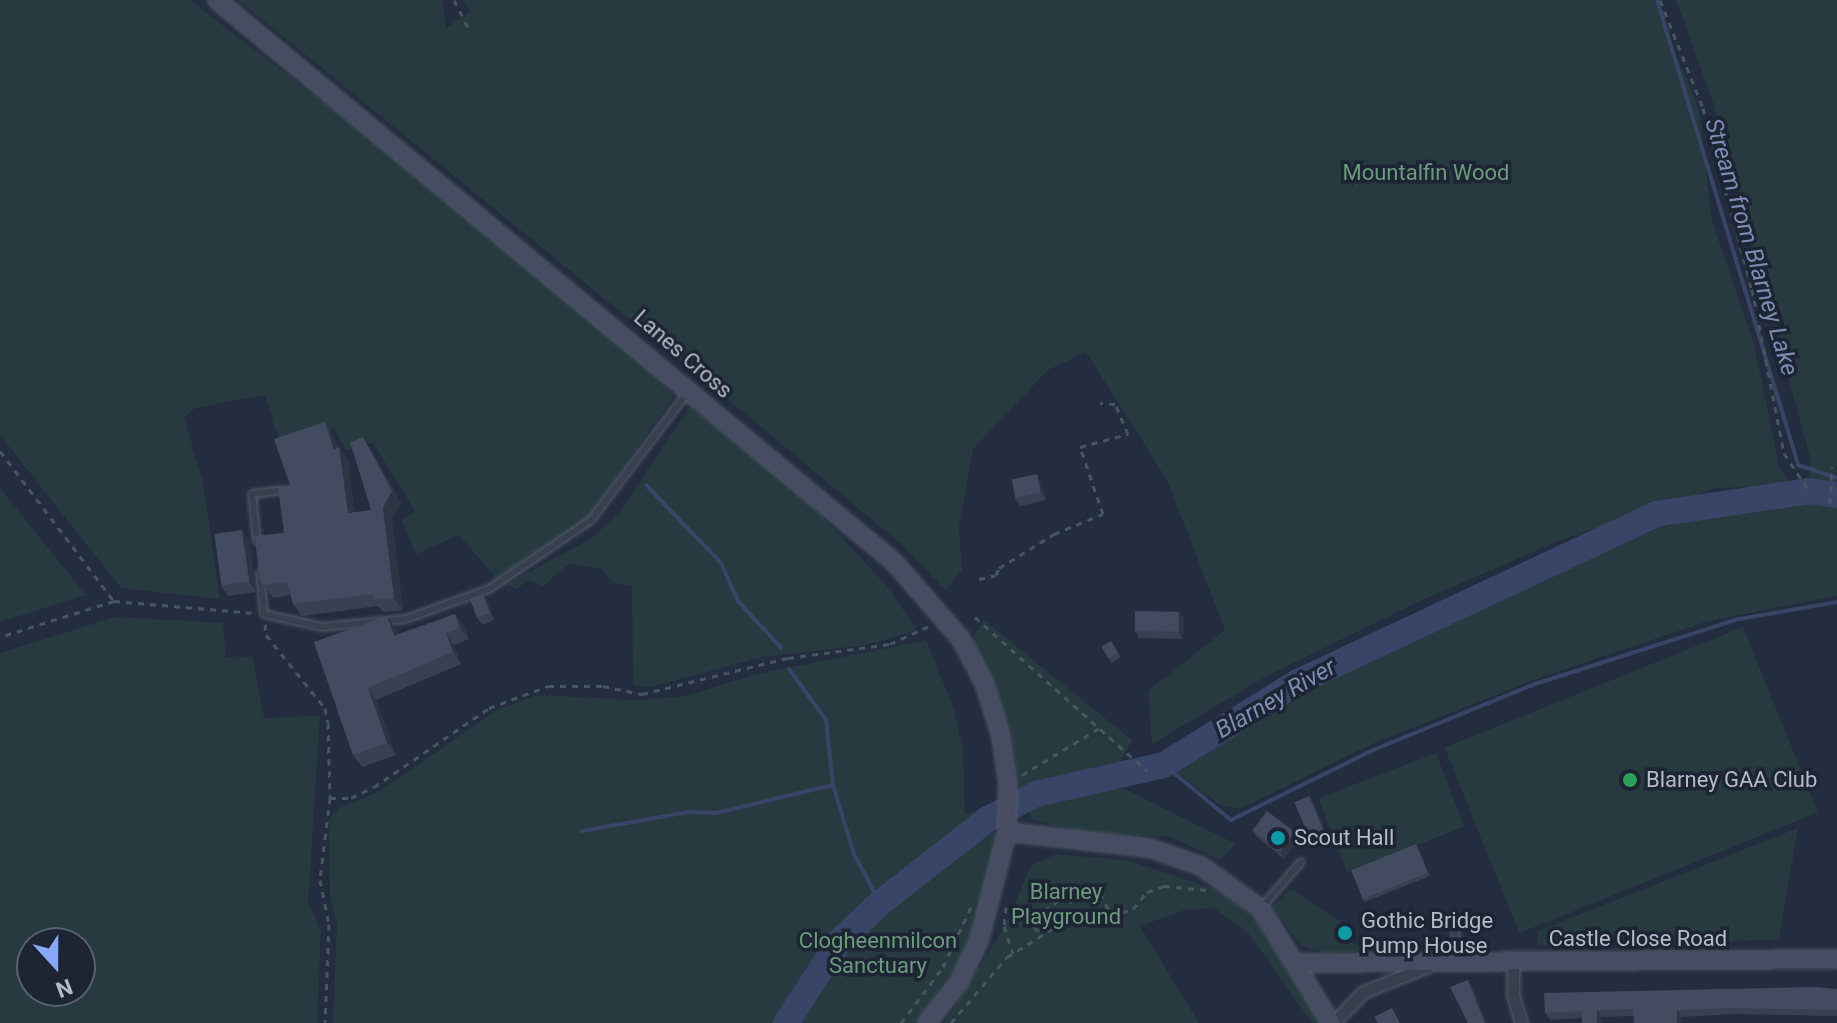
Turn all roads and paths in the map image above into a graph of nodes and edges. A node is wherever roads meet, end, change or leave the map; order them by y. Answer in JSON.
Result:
{"nodes":[{"id":1,"x":217,"y":0,"type":"edge"},
{"id":2,"x":454,"y":0,"type":"edge"},
{"id":3,"x":1660,"y":0,"type":"edge"},
{"id":4,"x":470,"y":31,"type":"dead end"},
{"id":5,"x":689,"y":390,"type":"junction"},
{"id":6,"x":1100,"y":403,"type":"dead end"},
{"id":7,"x":0,"y":451,"type":"edge"},
{"id":8,"x":1832,"y":467,"type":"dead end"},
{"id":9,"x":285,"y":490,"type":"edge"},
{"id":10,"x":1809,"y":491,"type":"dead end"},
{"id":11,"x":1830,"y":504,"type":"dead end"},
{"id":12,"x":258,"y":554,"type":"edge"},
{"id":13,"x":259,"y":569,"type":"edge"},
{"id":14,"x":979,"y":579,"type":"dead end"},
{"id":15,"x":114,"y":601,"type":"junction"},
{"id":16,"x":264,"y":614,"type":"junction"},
{"id":17,"x":944,"y":616,"type":"junction"},
{"id":18,"x":975,"y":617,"type":"dead end"},
{"id":19,"x":0,"y":637,"type":"edge"},
{"id":20,"x":1101,"y":727,"type":"junction"},
{"id":21,"x":1147,"y":771,"type":"dead end"},
{"id":22,"x":1013,"y":780,"type":"junction"},
{"id":23,"x":330,"y":798,"type":"junction"},
{"id":24,"x":1008,"y":824,"type":"junction"},
{"id":25,"x":1040,"y":835,"type":"junction"},
{"id":26,"x":1003,"y":861,"type":"junction"},
{"id":27,"x":1301,"y":862,"type":"dead end"},
{"id":28,"x":1224,"y":879,"type":"junction"},
{"id":29,"x":1079,"y":890,"type":"junction"},
{"id":30,"x":975,"y":900,"type":"dead end"},
{"id":31,"x":1055,"y":904,"type":"junction"},
{"id":32,"x":1006,"y":907,"type":"dead end"},
{"id":33,"x":1261,"y":909,"type":"junction"},
{"id":34,"x":1044,"y":911,"type":"junction"},
{"id":35,"x":1063,"y":915,"type":"junction"},
{"id":36,"x":1111,"y":915,"type":"junction"},
{"id":37,"x":1072,"y":920,"type":"junction"},
{"id":38,"x":1455,"y":920,"type":"dead end"},
{"id":39,"x":1045,"y":921,"type":"junction"},
{"id":40,"x":1062,"y":923,"type":"junction"},
{"id":41,"x":1013,"y":954,"type":"junction"},
{"id":42,"x":1837,"y":959,"type":"edge"},
{"id":43,"x":1448,"y":962,"type":"junction"},
{"id":44,"x":1513,"y":962,"type":"junction"},
{"id":45,"x":1297,"y":963,"type":"junction"},
{"id":46,"x":325,"y":1023,"type":"edge"},
{"id":47,"x":901,"y":1023,"type":"edge"},
{"id":48,"x":927,"y":1023,"type":"edge"},
{"id":49,"x":951,"y":1023,"type":"edge"},
{"id":50,"x":1332,"y":1023,"type":"edge"},
{"id":51,"x":1521,"y":1023,"type":"edge"}],
"edges":[{"from":1,"to":5,"type":"street","name":"Lanes Cross"},
{"from":2,"to":4,"type":"path"},
{"from":3,"to":10,"type":"path"},
{"from":5,"to":16,"type":"lane"},
{"from":5,"to":17,"type":"street","name":"Lanes Cross"},
{"from":6,"to":14,"type":"path"},
{"from":7,"to":15,"type":"path"},
{"from":8,"to":11,"type":"path"},
{"from":9,"to":12,"type":"lane"},
{"from":13,"to":16,"type":"lane"},
{"from":15,"to":16,"type":"path"},
{"from":15,"to":19,"type":"path"},
{"from":16,"to":23,"type":"path"},
{"from":17,"to":22,"type":"street","name":"Lanes Cross"},
{"from":17,"to":23,"type":"path"},
{"from":18,"to":20,"type":"path"},
{"from":20,"to":21,"type":"path"},
{"from":20,"to":22,"type":"path"},
{"from":22,"to":24,"type":"street","name":"Lanes Cross"},
{"from":23,"to":46,"type":"path"},
{"from":24,"to":25,"type":"street"},
{"from":24,"to":26,"type":"street","name":"Lanes Cross"},
{"from":25,"to":26,"type":"street"},
{"from":25,"to":28,"type":"street"},
{"from":26,"to":48,"type":"street","name":"Lanes Cross"},
{"from":27,"to":33,"type":"lane"},
{"from":28,"to":33,"type":"street"},
{"from":28,"to":36,"type":"path"},
{"from":29,"to":31,"type":"path"},
{"from":29,"to":35,"type":"path"},
{"from":29,"to":36,"type":"path"},
{"from":30,"to":47,"type":"path"},
{"from":31,"to":34,"type":"path"},
{"from":31,"to":35,"type":"path"},
{"from":32,"to":41,"type":"path"},
{"from":33,"to":45,"type":"street"},
{"from":34,"to":39,"type":"path"},
{"from":34,"to":39,"type":"path"},
{"from":35,"to":37,"type":"path"},
{"from":35,"to":39,"type":"path"},
{"from":35,"to":40,"type":"path"},
{"from":36,"to":37,"type":"path"},
{"from":37,"to":40,"type":"path"},
{"from":38,"to":43,"type":"lane"},
{"from":40,"to":41,"type":"path"},
{"from":41,"to":49,"type":"path"},
{"from":42,"to":44,"type":"street","name":"Castle Close Road"},
{"from":43,"to":44,"type":"street","name":"Castle Close Road"},
{"from":43,"to":45,"type":"street","name":"Castle Close Road"},
{"from":43,"to":50,"type":"street","name":"Castle Close Road"},
{"from":44,"to":51,"type":"street"},
{"from":45,"to":50,"type":"street"}]}
